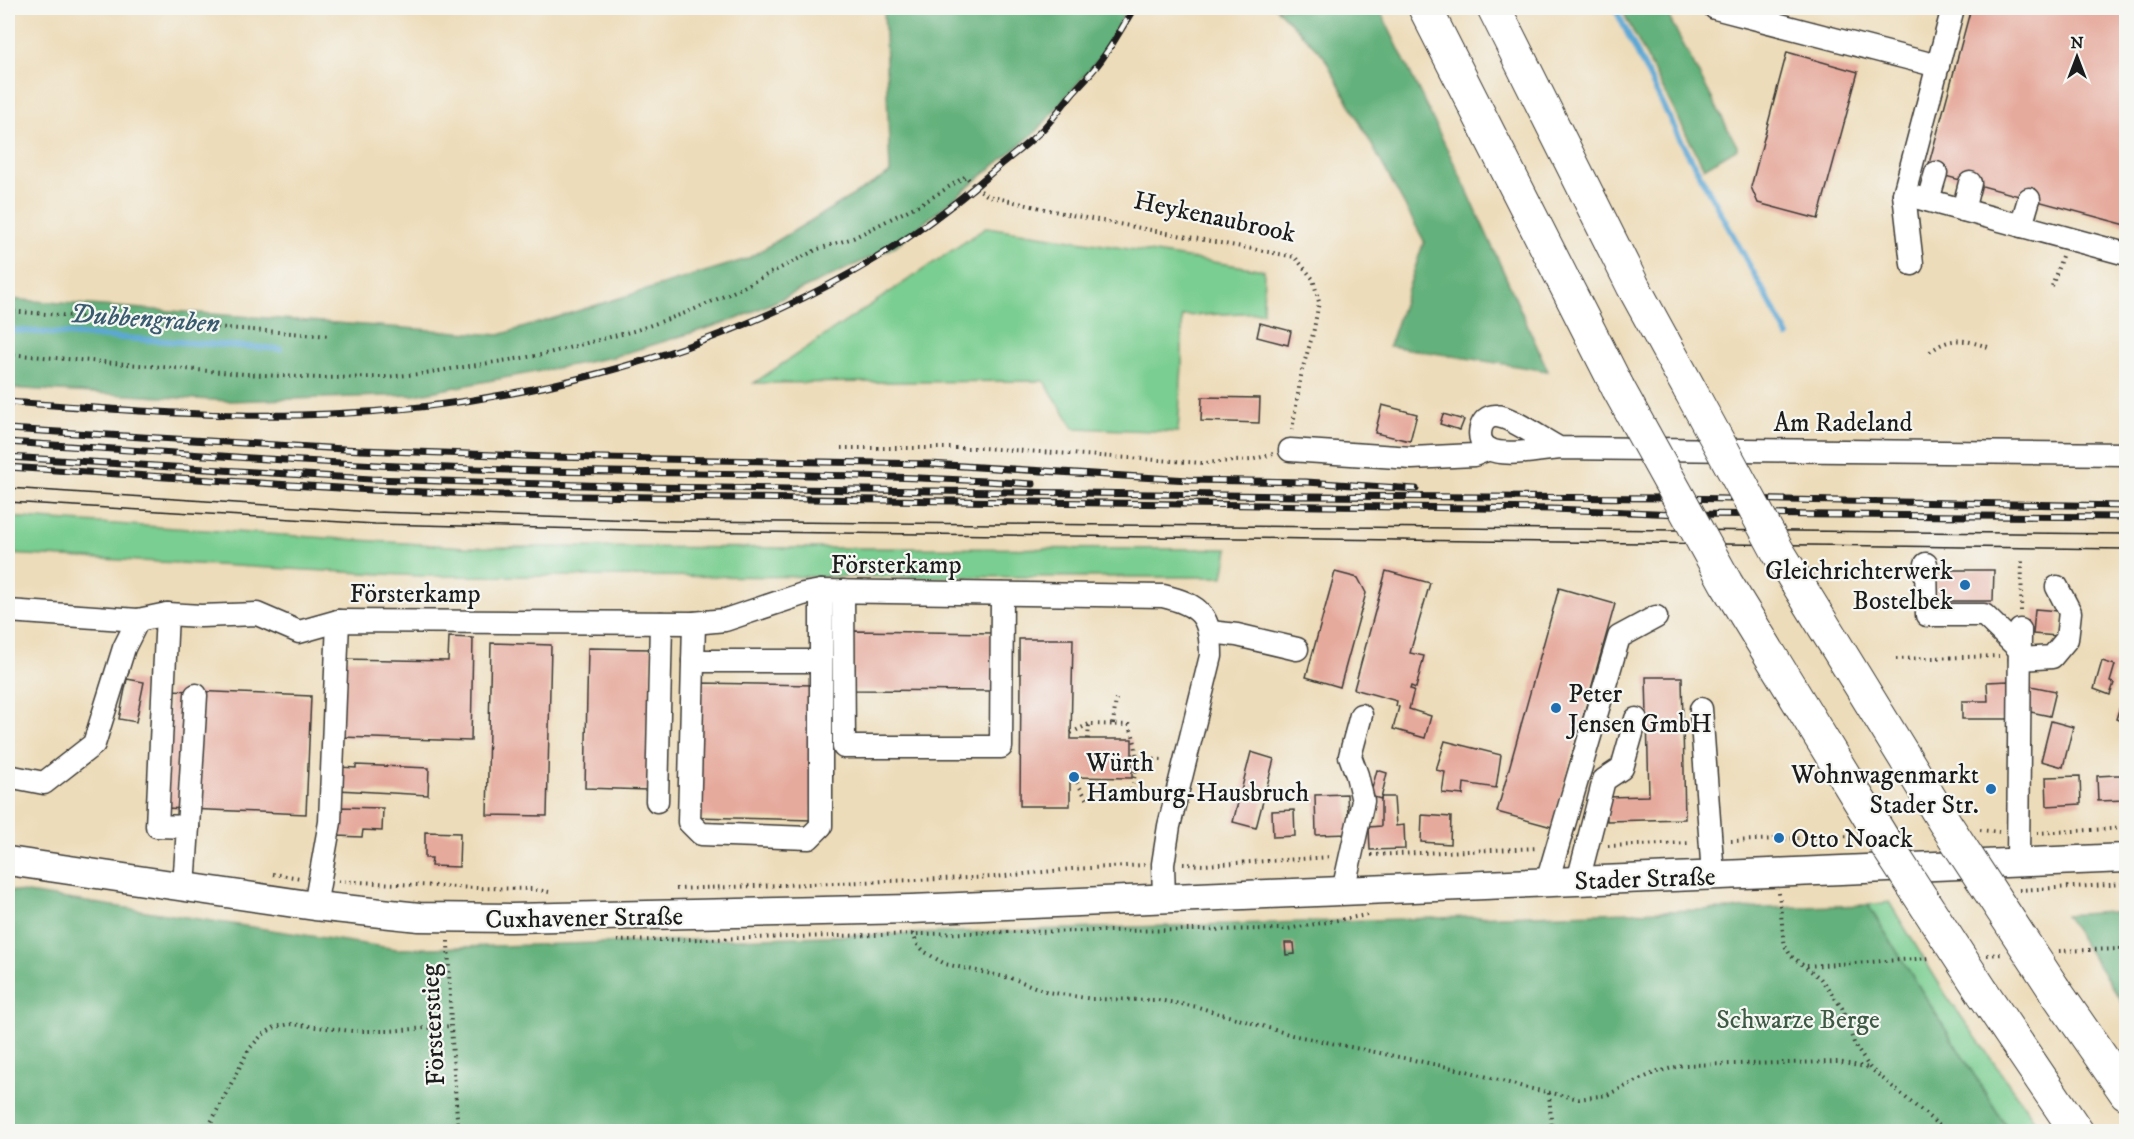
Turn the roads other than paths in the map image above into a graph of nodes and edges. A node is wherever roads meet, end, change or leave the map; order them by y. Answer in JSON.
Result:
{"nodes":[{"id":1,"x":1425,"y":8,"type":"edge"},
{"id":2,"x":1494,"y":8,"type":"edge"},
{"id":3,"x":1715,"y":8,"type":"edge"},
{"id":4,"x":1953,"y":8,"type":"edge"},
{"id":5,"x":1938,"y":66,"type":"junction"},
{"id":6,"x":1936,"y":173,"type":"dead end"},
{"id":7,"x":1970,"y":183,"type":"dead end"},
{"id":8,"x":1904,"y":194,"type":"junction"},
{"id":9,"x":2029,"y":199,"type":"dead end"},
{"id":10,"x":1928,"y":200,"type":"junction"},
{"id":11,"x":1963,"y":210,"type":"junction"},
{"id":12,"x":2021,"y":226,"type":"junction"},
{"id":13,"x":2127,"y":254,"type":"edge"},
{"id":14,"x":1912,"y":264,"type":"dead end"},
{"id":15,"x":1559,"y":448,"type":"junction"},
{"id":16,"x":1489,"y":449,"type":"junction"},
{"id":17,"x":1290,"y":450,"type":"road end"},
{"id":18,"x":2127,"y":454,"type":"edge"},
{"id":19,"x":1926,"y":564,"type":"dead end"},
{"id":20,"x":2057,"y":588,"type":"dead end"},
{"id":21,"x":832,"y":591,"type":"junction"},
{"id":22,"x":1002,"y":594,"type":"junction"},
{"id":23,"x":8,"y":611,"type":"edge"},
{"id":24,"x":166,"y":615,"type":"junction"},
{"id":25,"x":1656,"y":617,"type":"dead end"},
{"id":26,"x":138,"y":620,"type":"junction"},
{"id":27,"x":338,"y":621,"type":"junction"},
{"id":28,"x":661,"y":623,"type":"junction"},
{"id":29,"x":694,"y":623,"type":"junction"},
{"id":30,"x":1210,"y":632,"type":"junction"},
{"id":31,"x":2018,"y":645,"type":"junction"},
{"id":32,"x":1297,"y":649,"type":"dead end"},
{"id":33,"x":693,"y":661,"type":"junction"},
{"id":34,"x":821,"y":661,"type":"junction"},
{"id":35,"x":196,"y":695,"type":"dead end"},
{"id":36,"x":1701,"y":709,"type":"dead end"},
{"id":37,"x":1361,"y":714,"type":"dead end"},
{"id":38,"x":1636,"y":719,"type":"dead end"},
{"id":39,"x":8,"y":776,"type":"edge"},
{"id":40,"x":657,"y":801,"type":"dead end"},
{"id":41,"x":188,"y":827,"type":"junction"},
{"id":42,"x":2127,"y":858,"type":"edge"},
{"id":43,"x":8,"y":861,"type":"edge"},
{"id":44,"x":2018,"y":862,"type":"junction"},
{"id":45,"x":1713,"y":875,"type":"junction"},
{"id":46,"x":1578,"y":880,"type":"junction"},
{"id":47,"x":1547,"y":882,"type":"junction"},
{"id":48,"x":184,"y":887,"type":"junction"},
{"id":49,"x":1343,"y":891,"type":"junction"},
{"id":50,"x":317,"y":893,"type":"junction"},
{"id":51,"x":1164,"y":898,"type":"junction"},
{"id":52,"x":2127,"y":1093,"type":"edge"},
{"id":53,"x":2077,"y":1131,"type":"edge"}],
"edges":[{"from":1,"to":53,"type":"highway","bridge":true},
{"from":2,"to":52,"type":"highway","bridge":true},
{"from":3,"to":5,"type":"street"},
{"from":4,"to":5,"type":"street"},
{"from":5,"to":8,"type":"street"},
{"from":6,"to":10,"type":"street"},
{"from":7,"to":11,"type":"street"},
{"from":8,"to":10,"type":"street"},
{"from":8,"to":14,"type":"street"},
{"from":9,"to":12,"type":"street"},
{"from":10,"to":11,"type":"street"},
{"from":11,"to":12,"type":"street"},
{"from":12,"to":13,"type":"street"},
{"from":15,"to":16,"type":"street","name":"Am Radeland"},
{"from":15,"to":16,"type":"street","name":"Am Radeland"},
{"from":15,"to":18,"type":"street","name":"Am Radeland"},
{"from":16,"to":17,"type":"street"},
{"from":19,"to":31,"type":"street"},
{"from":20,"to":31,"type":"street"},
{"from":21,"to":22,"type":"street","name":"Försterkamp"},
{"from":21,"to":22,"type":"street"},
{"from":21,"to":29,"type":"street","name":"Försterkamp"},
{"from":21,"to":34,"type":"street"},
{"from":22,"to":30,"type":"street","name":"Försterkamp"},
{"from":23,"to":26,"type":"street"},
{"from":24,"to":26,"type":"street"},
{"from":24,"to":27,"type":"street","name":"Försterkamp"},
{"from":24,"to":41,"type":"street"},
{"from":25,"to":47,"type":"street"},
{"from":26,"to":39,"type":"street"},
{"from":27,"to":28,"type":"street","name":"Försterkamp"},
{"from":27,"to":50,"type":"street"},
{"from":28,"to":29,"type":"street","name":"Försterkamp"},
{"from":28,"to":40,"type":"street"},
{"from":29,"to":33,"type":"street"},
{"from":30,"to":32,"type":"street"},
{"from":30,"to":51,"type":"street"},
{"from":31,"to":44,"type":"street"},
{"from":33,"to":34,"type":"street"},
{"from":33,"to":34,"type":"street"},
{"from":35,"to":41,"type":"street"},
{"from":36,"to":45,"type":"street"},
{"from":37,"to":49,"type":"street"},
{"from":38,"to":46,"type":"street"},
{"from":41,"to":48,"type":"street"},
{"from":42,"to":44,"type":"main road","name":"Stader Straße"},
{"from":43,"to":48,"type":"main road","name":"Cuxhavener Straße"},
{"from":44,"to":45,"type":"main road","name":"Stader Straße"},
{"from":45,"to":46,"type":"main road","name":"Stader Straße"},
{"from":46,"to":47,"type":"main road","name":"Stader Straße"},
{"from":47,"to":49,"type":"main road","name":"Stader Straße"},
{"from":48,"to":50,"type":"main road","name":"Cuxhavener Straße"},
{"from":49,"to":51,"type":"main road","name":"Stader Straße"},
{"from":50,"to":51,"type":"main road","name":"Cuxhavener Straße"}]}
